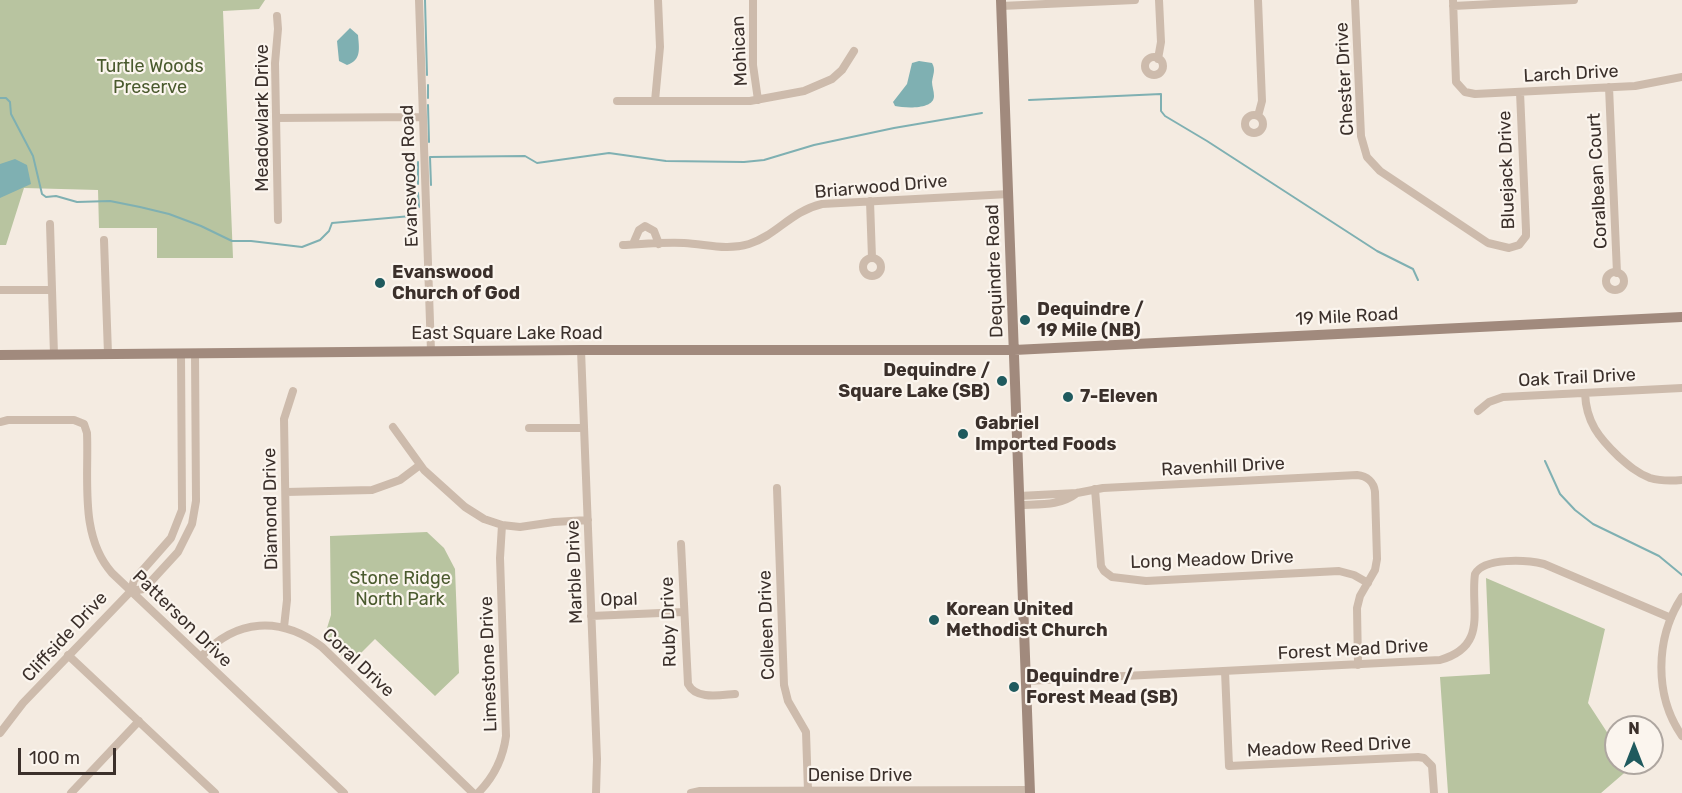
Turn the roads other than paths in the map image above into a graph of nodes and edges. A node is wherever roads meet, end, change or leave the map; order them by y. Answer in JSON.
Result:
{"nodes":[{"id":1,"x":418,"y":0,"type":"edge"},
{"id":2,"x":658,"y":0,"type":"edge"},
{"id":3,"x":753,"y":0,"type":"edge"},
{"id":4,"x":1135,"y":0,"type":"edge"},
{"id":5,"x":1160,"y":0,"type":"edge"},
{"id":6,"x":1258,"y":0,"type":"edge"},
{"id":7,"x":1355,"y":0,"type":"edge"},
{"id":8,"x":1574,"y":0,"type":"edge"},
{"id":9,"x":1076,"y":1,"type":"edge"},
{"id":10,"x":1001,"y":3,"type":"edge"},
{"id":11,"x":1453,"y":3,"type":"edge"},
{"id":12,"x":277,"y":16,"type":"dead end"},
{"id":13,"x":854,"y":51,"type":"dead end"},
{"id":14,"x":1158,"y":58,"type":"dead end"},
{"id":15,"x":1682,"y":77,"type":"edge"},
{"id":16,"x":1609,"y":87,"type":"junction"},
{"id":17,"x":1520,"y":92,"type":"junction"},
{"id":18,"x":758,"y":100,"type":"junction"},
{"id":19,"x":617,"y":101,"type":"dead end"},
{"id":20,"x":655,"y":101,"type":"junction"},
{"id":21,"x":1258,"y":116,"type":"dead end"},
{"id":22,"x":423,"y":117,"type":"junction"},
{"id":23,"x":276,"y":118,"type":"junction"},
{"id":24,"x":1008,"y":194,"type":"junction"},
{"id":25,"x":870,"y":201,"type":"junction"},
{"id":26,"x":278,"y":220,"type":"dead end"},
{"id":27,"x":50,"y":224,"type":"dead end"},
{"id":28,"x":104,"y":240,"type":"dead end"},
{"id":29,"x":633,"y":244,"type":"junction"},
{"id":30,"x":659,"y":244,"type":"junction"},
{"id":31,"x":623,"y":245,"type":"dead end"},
{"id":32,"x":1519,"y":245,"type":"joint"},
{"id":33,"x":872,"y":258,"type":"dead end"},
{"id":34,"x":1617,"y":273,"type":"dead end"},
{"id":35,"x":0,"y":290,"type":"edge"},
{"id":36,"x":52,"y":290,"type":"junction"},
{"id":37,"x":1682,"y":317,"type":"edge"},
{"id":38,"x":581,"y":350,"type":"junction"},
{"id":39,"x":1014,"y":350,"type":"junction"},
{"id":40,"x":430,"y":351,"type":"junction"},
{"id":41,"x":195,"y":353,"type":"junction"},
{"id":42,"x":108,"y":354,"type":"junction"},
{"id":43,"x":181,"y":354,"type":"junction"},
{"id":44,"x":0,"y":355,"type":"edge"},
{"id":45,"x":54,"y":355,"type":"junction"},
{"id":46,"x":1682,"y":388,"type":"edge"},
{"id":47,"x":292,"y":390,"type":"dead end"},
{"id":48,"x":1586,"y":393,"type":"junction"},
{"id":49,"x":1478,"y":411,"type":"dead end"},
{"id":50,"x":0,"y":422,"type":"edge"},
{"id":51,"x":393,"y":427,"type":"dead end"},
{"id":52,"x":529,"y":428,"type":"dead end"},
{"id":53,"x":584,"y":428,"type":"junction"},
{"id":54,"x":182,"y":443,"type":"junction"},
{"id":55,"x":195,"y":443,"type":"junction"},
{"id":56,"x":420,"y":465,"type":"junction"},
{"id":57,"x":1682,"y":480,"type":"edge"},
{"id":58,"x":777,"y":488,"type":"dead end"},
{"id":59,"x":1095,"y":489,"type":"junction"},
{"id":60,"x":285,"y":492,"type":"junction"},
{"id":61,"x":1020,"y":500,"type":"junction"},
{"id":62,"x":179,"y":520,"type":"junction"},
{"id":63,"x":588,"y":520,"type":"junction"},
{"id":64,"x":192,"y":524,"type":"junction"},
{"id":65,"x":502,"y":525,"type":"junction"},
{"id":66,"x":681,"y":544,"type":"dead end"},
{"id":67,"x":1368,"y":583,"type":"junction"},
{"id":68,"x":131,"y":591,"type":"junction"},
{"id":69,"x":1682,"y":597,"type":"edge"},
{"id":70,"x":684,"y":612,"type":"junction"},
{"id":71,"x":591,"y":616,"type":"junction"},
{"id":72,"x":1671,"y":618,"type":"junction"},
{"id":73,"x":284,"y":627,"type":"junction"},
{"id":74,"x":68,"y":655,"type":"junction"},
{"id":75,"x":201,"y":657,"type":"junction"},
{"id":76,"x":1358,"y":665,"type":"junction"},
{"id":77,"x":1225,"y":671,"type":"junction"},
{"id":78,"x":1026,"y":681,"type":"junction"},
{"id":79,"x":735,"y":694,"type":"dead end"},
{"id":80,"x":139,"y":721,"type":"junction"},
{"id":81,"x":0,"y":734,"type":"edge"},
{"id":82,"x":1682,"y":736,"type":"edge"},
{"id":83,"x":808,"y":791,"type":"junction"},
{"id":84,"x":1030,"y":791,"type":"edge"},
{"id":85,"x":960,"y":792,"type":"edge"},
{"id":86,"x":71,"y":793,"type":"edge"},
{"id":87,"x":214,"y":793,"type":"edge"},
{"id":88,"x":344,"y":793,"type":"edge"},
{"id":89,"x":476,"y":793,"type":"edge"},
{"id":90,"x":596,"y":793,"type":"edge"},
{"id":91,"x":691,"y":793,"type":"edge"},
{"id":92,"x":1434,"y":793,"type":"edge"}],
"edges":[{"from":1,"to":22,"type":"street","name":"Evanswood Road"},
{"from":2,"to":20,"type":"street"},
{"from":3,"to":18,"type":"street","name":"Mohican"},
{"from":4,"to":9,"type":"street"},
{"from":5,"to":14,"type":"street"},
{"from":6,"to":21,"type":"street"},
{"from":7,"to":32,"type":"street","name":"Chester Drive"},
{"from":8,"to":11,"type":"street"},
{"from":9,"to":10,"type":"street"},
{"from":10,"to":24,"type":"main road","name":"Dequindre Road"},
{"from":11,"to":17,"type":"street","name":"Larch Drive"},
{"from":12,"to":23,"type":"street","name":"Meadowlark Drive"},
{"from":13,"to":18,"type":"street"},
{"from":15,"to":16,"type":"street","name":"Larch Drive"},
{"from":16,"to":17,"type":"street","name":"Larch Drive"},
{"from":16,"to":34,"type":"street","name":"Coralbean Court"},
{"from":17,"to":32,"type":"street","name":"Bluejack Drive"},
{"from":18,"to":20,"type":"street"},
{"from":19,"to":20,"type":"street"},
{"from":22,"to":23,"type":"street"},
{"from":22,"to":40,"type":"street","name":"Evanswood Road"},
{"from":23,"to":26,"type":"street","name":"Meadowlark Drive"},
{"from":24,"to":25,"type":"street","name":"Briarwood Drive"},
{"from":24,"to":39,"type":"main road","name":"Dequindre Road"},
{"from":25,"to":30,"type":"street","name":"Briarwood Drive"},
{"from":25,"to":33,"type":"street"},
{"from":27,"to":36,"type":"street"},
{"from":28,"to":42,"type":"street"},
{"from":29,"to":30,"type":"street","name":"Briarwood Drive"},
{"from":29,"to":30,"type":"street"},
{"from":29,"to":31,"type":"street","name":"Briarwood Drive"},
{"from":35,"to":36,"type":"street"},
{"from":36,"to":45,"type":"street"},
{"from":37,"to":39,"type":"main road","name":"19 Mile Road"},
{"from":38,"to":39,"type":"main road","name":"East Square Lake Road"},
{"from":38,"to":40,"type":"main road","name":"East Square Lake Road"},
{"from":38,"to":53,"type":"street","name":"Marble Drive"},
{"from":39,"to":61,"type":"main road","name":"Dequindre Road"},
{"from":40,"to":41,"type":"main road","name":"East Square Lake Road"},
{"from":41,"to":43,"type":"main road","name":"East Square Lake Road"},
{"from":41,"to":55,"type":"street","name":"Cliffside Drive"},
{"from":42,"to":43,"type":"main road","name":"East Square Lake Road"},
{"from":42,"to":45,"type":"main road","name":"East Square Lake Road"},
{"from":43,"to":54,"type":"street","name":"Cliffside Drive"},
{"from":44,"to":45,"type":"main road","name":"East Square Lake Road"},
{"from":46,"to":48,"type":"street","name":"Oak Trail Drive"},
{"from":47,"to":60,"type":"street","name":"Diamond Drive"},
{"from":48,"to":49,"type":"street","name":"Oak Trail Drive"},
{"from":48,"to":57,"type":"street"},
{"from":50,"to":68,"type":"street","name":"Patterson Drive"},
{"from":51,"to":56,"type":"street"},
{"from":52,"to":53,"type":"street"},
{"from":53,"to":63,"type":"street","name":"Marble Drive"},
{"from":54,"to":55,"type":"street"},
{"from":54,"to":62,"type":"street","name":"Cliffside Drive"},
{"from":55,"to":64,"type":"street","name":"Cliffside Drive"},
{"from":56,"to":60,"type":"street"},
{"from":56,"to":65,"type":"street"},
{"from":58,"to":83,"type":"street","name":"Colleen Drive"},
{"from":59,"to":61,"type":"street","name":"Ravenhill Drive"},
{"from":59,"to":67,"type":"street","name":"Long Meadow Drive"},
{"from":59,"to":67,"type":"street","name":"Ravenhill Drive"},
{"from":60,"to":73,"type":"street","name":"Diamond Drive"},
{"from":61,"to":78,"type":"main road","name":"Dequindre Road"},
{"from":62,"to":64,"type":"street"},
{"from":62,"to":68,"type":"street","name":"Cliffside Drive"},
{"from":63,"to":65,"type":"street"},
{"from":63,"to":71,"type":"street","name":"Marble Drive"},
{"from":64,"to":68,"type":"street","name":"Cliffside Drive"},
{"from":65,"to":89,"type":"street","name":"Limestone Drive"},
{"from":66,"to":70,"type":"street","name":"Ruby Drive"},
{"from":67,"to":76,"type":"street"},
{"from":68,"to":74,"type":"street","name":"Cliffside Drive"},
{"from":68,"to":75,"type":"street","name":"Patterson Drive"},
{"from":69,"to":72,"type":"street"},
{"from":70,"to":71,"type":"street","name":"Opal"},
{"from":70,"to":79,"type":"street","name":"Ruby Drive"},
{"from":71,"to":90,"type":"street","name":"Marble Drive"},
{"from":72,"to":76,"type":"street","name":"Forest Mead Drive"},
{"from":72,"to":82,"type":"street"},
{"from":73,"to":75,"type":"street","name":"Coral Drive"},
{"from":73,"to":89,"type":"street","name":"Coral Drive"},
{"from":74,"to":80,"type":"street"},
{"from":74,"to":81,"type":"street","name":"Cliffside Drive"},
{"from":75,"to":88,"type":"street","name":"Patterson Drive"},
{"from":76,"to":77,"type":"street","name":"Forest Mead Drive"},
{"from":77,"to":78,"type":"street","name":"Forest Mead Drive"},
{"from":77,"to":92,"type":"street","name":"Meadow Reed Drive"},
{"from":78,"to":84,"type":"main road","name":"Dequindre Road"},
{"from":80,"to":86,"type":"street"},
{"from":80,"to":87,"type":"street"},
{"from":83,"to":85,"type":"street","name":"Denise Drive"},
{"from":83,"to":91,"type":"street","name":"Denise Drive"},
{"from":84,"to":85,"type":"street","name":"Denise Drive"}]}
